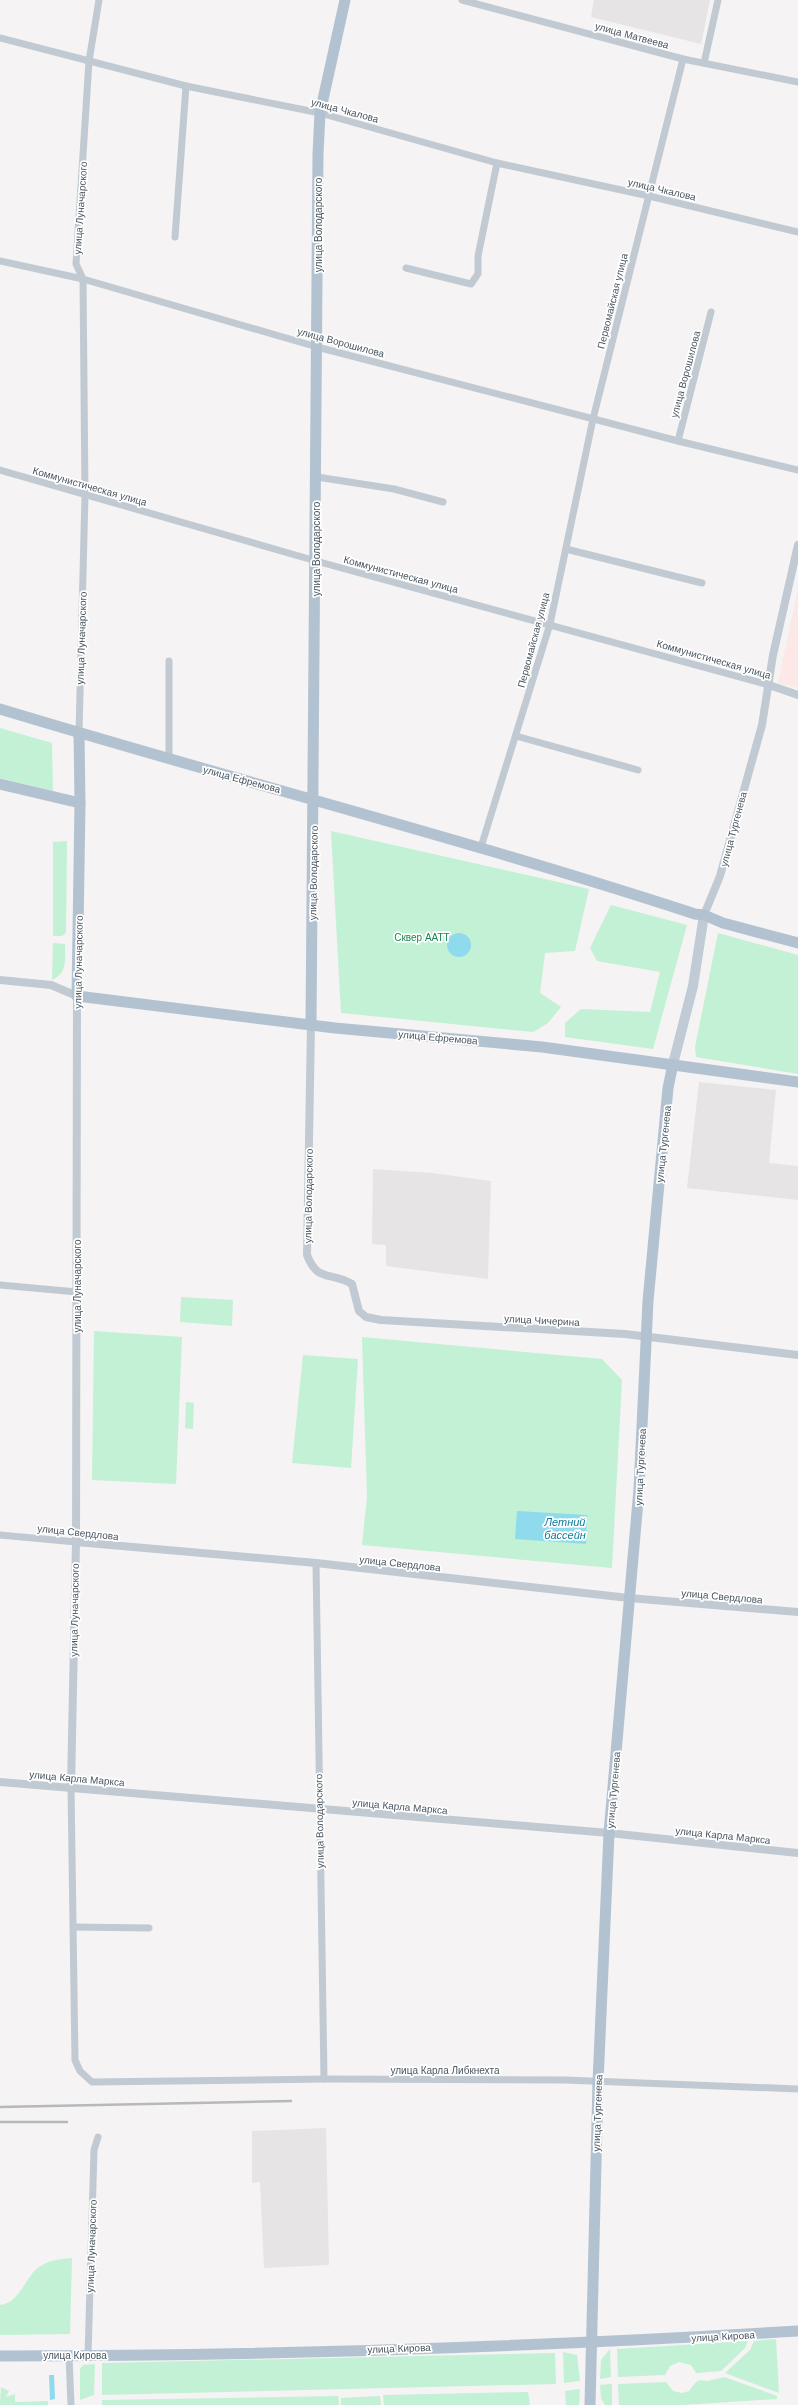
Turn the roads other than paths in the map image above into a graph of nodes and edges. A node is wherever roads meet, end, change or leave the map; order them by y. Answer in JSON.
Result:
{"nodes":[{"id":1,"x":99,"y":0,"type":"edge"},
{"id":2,"x":345,"y":0,"type":"edge"},
{"id":3,"x":462,"y":0,"type":"edge"},
{"id":4,"x":718,"y":0,"type":"edge"},
{"id":5,"x":0,"y":38,"type":"edge"},
{"id":6,"x":683,"y":59,"type":"junction"},
{"id":7,"x":89,"y":62,"type":"junction"},
{"id":8,"x":704,"y":63,"type":"junction"},
{"id":9,"x":798,"y":82,"type":"edge"},
{"id":10,"x":186,"y":86,"type":"junction"},
{"id":11,"x":320,"y":113,"type":"junction"},
{"id":12,"x":497,"y":163,"type":"junction"},
{"id":13,"x":649,"y":196,"type":"junction"},
{"id":14,"x":798,"y":232,"type":"edge"},
{"id":15,"x":175,"y":237,"type":"dead end"},
{"id":16,"x":0,"y":261,"type":"edge"},
{"id":17,"x":406,"y":268,"type":"dead end"},
{"id":18,"x":83,"y":279,"type":"junction"},
{"id":19,"x":711,"y":312,"type":"dead end"},
{"id":20,"x":317,"y":347,"type":"junction"},
{"id":21,"x":593,"y":419,"type":"junction"},
{"id":22,"x":678,"y":442,"type":"junction"},
{"id":23,"x":0,"y":470,"type":"edge"},
{"id":24,"x":798,"y":470,"type":"edge"},
{"id":25,"x":317,"y":477,"type":"junction"},
{"id":26,"x":85,"y":495,"type":"junction"},
{"id":27,"x":443,"y":502,"type":"dead end"},
{"id":28,"x":798,"y":545,"type":"edge"},
{"id":29,"x":566,"y":548,"type":"junction"},
{"id":30,"x":316,"y":562,"type":"junction"},
{"id":31,"x":702,"y":583,"type":"dead end"},
{"id":32,"x":550,"y":624,"type":"junction"},
{"id":33,"x":169,"y":661,"type":"dead end"},
{"id":34,"x":769,"y":685,"type":"junction"},
{"id":35,"x":798,"y":695,"type":"edge"},
{"id":36,"x":0,"y":709,"type":"edge"},
{"id":37,"x":79,"y":733,"type":"junction"},
{"id":38,"x":516,"y":736,"type":"junction"},
{"id":39,"x":169,"y":760,"type":"junction"},
{"id":40,"x":638,"y":770,"type":"dead end"},
{"id":41,"x":0,"y":784,"type":"edge"},
{"id":42,"x":314,"y":799,"type":"junction"},
{"id":43,"x":80,"y":803,"type":"junction"},
{"id":44,"x":481,"y":847,"type":"junction"},
{"id":45,"x":704,"y":915,"type":"junction"},
{"id":46,"x":798,"y":942,"type":"edge"},
{"id":47,"x":0,"y":980,"type":"edge"},
{"id":48,"x":77,"y":996,"type":"junction"},
{"id":49,"x":311,"y":1025,"type":"junction"},
{"id":50,"x":673,"y":1064,"type":"junction"},
{"id":51,"x":798,"y":1082,"type":"edge"},
{"id":52,"x":311,"y":1267,"type":"joint"},
{"id":53,"x":0,"y":1285,"type":"edge"},
{"id":54,"x":77,"y":1292,"type":"junction"},
{"id":55,"x":646,"y":1338,"type":"junction"},
{"id":56,"x":798,"y":1355,"type":"edge"},
{"id":57,"x":0,"y":1535,"type":"edge"},
{"id":58,"x":76,"y":1542,"type":"junction"},
{"id":59,"x":316,"y":1563,"type":"junction"},
{"id":60,"x":629,"y":1598,"type":"junction"},
{"id":61,"x":798,"y":1612,"type":"edge"},
{"id":62,"x":0,"y":1782,"type":"edge"},
{"id":63,"x":71,"y":1787,"type":"junction"},
{"id":64,"x":318,"y":1809,"type":"junction"},
{"id":65,"x":609,"y":1833,"type":"junction"},
{"id":66,"x":798,"y":1853,"type":"edge"},
{"id":67,"x":73,"y":1927,"type":"junction"},
{"id":68,"x":149,"y":1928,"type":"dead end"},
{"id":69,"x":324,"y":2079,"type":"junction"},
{"id":70,"x":92,"y":2082,"type":"joint"},
{"id":71,"x":598,"y":2082,"type":"junction"},
{"id":72,"x":798,"y":2089,"type":"edge"},
{"id":73,"x":98,"y":2137,"type":"dead end"},
{"id":74,"x":798,"y":2332,"type":"edge"},
{"id":75,"x":592,"y":2343,"type":"junction"},
{"id":76,"x":0,"y":2356,"type":"edge"},
{"id":77,"x":69,"y":2356,"type":"junction"},
{"id":78,"x":88,"y":2356,"type":"junction"},
{"id":79,"x":71,"y":2405,"type":"edge"},
{"id":80,"x":590,"y":2405,"type":"edge"}],
"edges":[{"from":1,"to":7,"type":"street","name":"улица Луначарского"},
{"from":2,"to":11,"type":"main road","name":"улица Володарского"},
{"from":3,"to":6,"type":"street","name":"улица Матвеева"},
{"from":4,"to":8,"type":"street"},
{"from":5,"to":7,"type":"street","name":"улица Чкалова"},
{"from":6,"to":8,"type":"street","name":"улица Матвеева"},
{"from":6,"to":13,"type":"street","name":"Первомайская улица"},
{"from":7,"to":10,"type":"street","name":"улица Чкалова"},
{"from":7,"to":18,"type":"street","name":"улица Луначарского"},
{"from":8,"to":9,"type":"street","name":"улица Матвеева"},
{"from":10,"to":11,"type":"street","name":"улица Чкалова"},
{"from":10,"to":15,"type":"street"},
{"from":11,"to":12,"type":"street","name":"улица Чкалова"},
{"from":11,"to":20,"type":"main road","name":"улица Володарского"},
{"from":12,"to":13,"type":"street","name":"улица Чкалова"},
{"from":12,"to":17,"type":"street"},
{"from":13,"to":14,"type":"street","name":"улица Чкалова"},
{"from":13,"to":21,"type":"street","name":"Первомайская улица"},
{"from":16,"to":18,"type":"street","name":"улица Ворошилова"},
{"from":18,"to":20,"type":"street","name":"улица Ворошилова"},
{"from":18,"to":26,"type":"street","name":"улица Луначарского"},
{"from":19,"to":22,"type":"street","name":"улица Ворошилова"},
{"from":20,"to":21,"type":"street","name":"улица Ворошилова"},
{"from":20,"to":25,"type":"main road","name":"улица Володарского"},
{"from":21,"to":22,"type":"street","name":"улица Ворошилова"},
{"from":21,"to":29,"type":"street","name":"Первомайская улица"},
{"from":22,"to":24,"type":"street","name":"улица Ворошилова"},
{"from":23,"to":26,"type":"street","name":"Коммунистическая улица"},
{"from":25,"to":27,"type":"street"},
{"from":25,"to":30,"type":"main road","name":"улица Володарского"},
{"from":26,"to":30,"type":"street","name":"Коммунистическая улица"},
{"from":26,"to":37,"type":"street","name":"улица Луначарского"},
{"from":28,"to":34,"type":"street","name":"улица Тургенева"},
{"from":29,"to":31,"type":"street"},
{"from":29,"to":32,"type":"street","name":"Первомайская улица"},
{"from":30,"to":32,"type":"street","name":"Коммунистическая улица"},
{"from":30,"to":42,"type":"main road","name":"улица Володарского"},
{"from":32,"to":34,"type":"street","name":"Коммунистическая улица"},
{"from":32,"to":38,"type":"street","name":"Первомайская улица"},
{"from":33,"to":39,"type":"street"},
{"from":34,"to":35,"type":"street","name":"Коммунистическая улица"},
{"from":34,"to":45,"type":"street","name":"улица Тургенева"},
{"from":36,"to":37,"type":"main road","name":"улица Ефремова"},
{"from":37,"to":39,"type":"main road","name":"улица Ефремова"},
{"from":37,"to":43,"type":"main road","name":"улица Луначарского"},
{"from":38,"to":40,"type":"street"},
{"from":38,"to":44,"type":"street","name":"Первомайская улица"},
{"from":39,"to":42,"type":"main road","name":"улица Ефремова"},
{"from":41,"to":43,"type":"main road"},
{"from":42,"to":44,"type":"main road","name":"улица Ефремова"},
{"from":42,"to":49,"type":"main road","name":"улица Володарского"},
{"from":43,"to":48,"type":"main road","name":"улица Луначарского"},
{"from":44,"to":45,"type":"main road","name":"улица Ефремова"},
{"from":45,"to":46,"type":"main road","name":"улица Ефремова"},
{"from":45,"to":50,"type":"main road","name":"улица Тургенева"},
{"from":47,"to":48,"type":"street"},
{"from":48,"to":49,"type":"main road","name":"улица Ефремова"},
{"from":48,"to":54,"type":"street","name":"улица Луначарского"},
{"from":49,"to":50,"type":"main road","name":"улица Ефремова"},
{"from":49,"to":52,"type":"street","name":"улица Володарского"},
{"from":50,"to":51,"type":"main road","name":"улица Ефремова"},
{"from":50,"to":55,"type":"main road","name":"улица Тургенева"},
{"from":52,"to":55,"type":"street","name":"улица Чичерина"},
{"from":53,"to":54,"type":"street"},
{"from":54,"to":58,"type":"street","name":"улица Луначарского"},
{"from":55,"to":56,"type":"street","name":"улица Чичерина"},
{"from":55,"to":60,"type":"main road","name":"улица Тургенева"},
{"from":57,"to":58,"type":"street","name":"улица Свердлова"},
{"from":58,"to":59,"type":"street","name":"улица Свердлова"},
{"from":58,"to":63,"type":"street","name":"улица Луначарского"},
{"from":59,"to":60,"type":"street","name":"улица Свердлова"},
{"from":59,"to":64,"type":"street","name":"улица Володарского"},
{"from":60,"to":61,"type":"street","name":"улица Свердлова"},
{"from":60,"to":65,"type":"main road","name":"улица Тургенева"},
{"from":62,"to":63,"type":"street","name":"улица Карла Маркса"},
{"from":63,"to":64,"type":"street","name":"улица Карла Маркса"},
{"from":63,"to":67,"type":"street","name":"улица Луначарского"},
{"from":64,"to":65,"type":"street","name":"улица Карла Маркса"},
{"from":64,"to":69,"type":"street","name":"улица Володарского"},
{"from":65,"to":66,"type":"street","name":"улица Карла Маркса"},
{"from":65,"to":71,"type":"main road","name":"улица Тургенева"},
{"from":67,"to":68,"type":"street"},
{"from":67,"to":70,"type":"street","name":"улица Луначарского"},
{"from":69,"to":70,"type":"street","name":"улица Карла Либкнехта"},
{"from":69,"to":71,"type":"street","name":"улица Карла Либкнехта"},
{"from":71,"to":72,"type":"street","name":"улица Карла Либкнехта"},
{"from":71,"to":75,"type":"main road","name":"улица Тургенева"},
{"from":73,"to":78,"type":"street","name":"улица Луначарского"},
{"from":74,"to":75,"type":"main road","name":"улица Кирова"},
{"from":75,"to":78,"type":"main road","name":"улица Кирова"},
{"from":75,"to":80,"type":"main road","name":"улица Тургенева"},
{"from":76,"to":77,"type":"main road","name":"улица Кирова"},
{"from":77,"to":78,"type":"main road","name":"улица Кирова"},
{"from":77,"to":79,"type":"street"}]}
